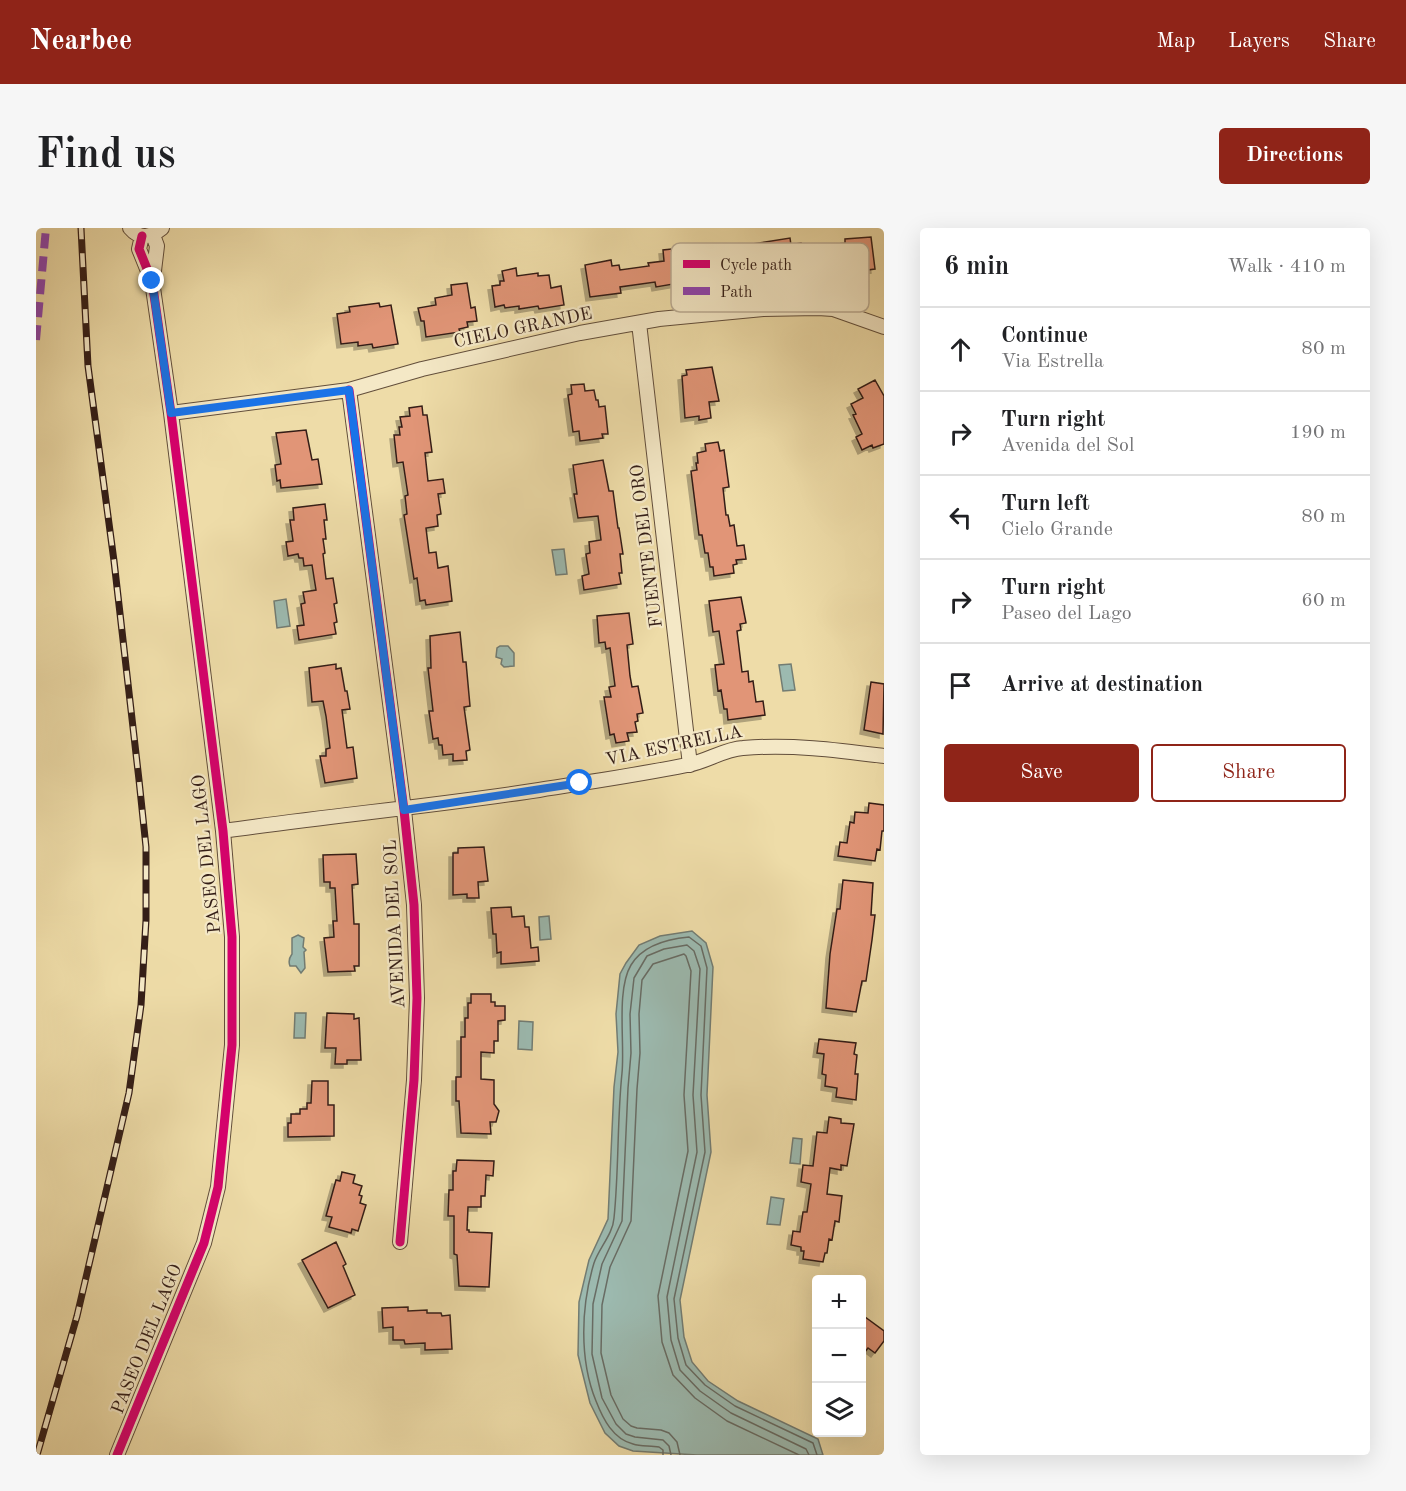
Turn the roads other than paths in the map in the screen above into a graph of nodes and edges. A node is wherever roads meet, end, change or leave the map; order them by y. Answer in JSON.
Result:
{"nodes":[{"id":1,"x":130,"y":228,"type":"edge"},
{"id":2,"x":152,"y":233,"type":"edge"},
{"id":3,"x":736,"y":312,"type":"edge"},
{"id":4,"x":842,"y":312,"type":"edge"},
{"id":5,"x":639,"y":323,"type":"junction"},
{"id":6,"x":884,"y":327,"type":"edge"},
{"id":7,"x":349,"y":390,"type":"junction"},
{"id":8,"x":171,"y":413,"type":"junction"},
{"id":9,"x":884,"y":756,"type":"edge"},
{"id":10,"x":690,"y":765,"type":"junction"},
{"id":11,"x":404,"y":810,"type":"junction"},
{"id":12,"x":223,"y":831,"type":"junction"},
{"id":13,"x":400,"y":1242,"type":"dead end"},
{"id":14,"x":117,"y":1455,"type":"edge"}],
"edges":[{"from":1,"to":2,"type":"street"},
{"from":2,"to":8,"type":"street","name":"PASEO DEL LAGO"},
{"from":3,"to":5,"type":"street","name":"CIELO GRANDE"},
{"from":4,"to":6,"type":"street","name":"CIELO GRANDE"},
{"from":5,"to":7,"type":"street","name":"CIELO GRANDE"},
{"from":5,"to":10,"type":"street","name":"FUENTE DEL ORO"},
{"from":7,"to":8,"type":"street","name":"CIELO GRANDE"},
{"from":7,"to":11,"type":"street","name":"AVENIDA DEL SOL"},
{"from":8,"to":12,"type":"street","name":"PASEO DEL LAGO"},
{"from":9,"to":10,"type":"street","name":"VIA ESTRELLA"},
{"from":10,"to":11,"type":"street","name":"VIA ESTRELLA"},
{"from":11,"to":12,"type":"street","name":"VIA ESTRELLA"},
{"from":11,"to":13,"type":"street","name":"AVENIDA DEL SOL"},
{"from":12,"to":14,"type":"street","name":"PASEO DEL LAGO"}]}
